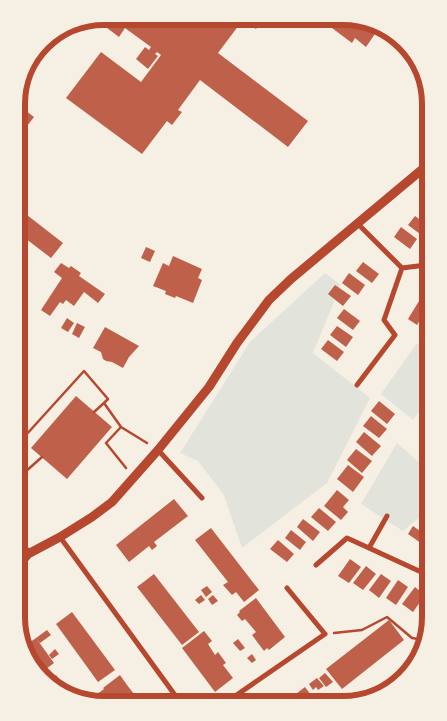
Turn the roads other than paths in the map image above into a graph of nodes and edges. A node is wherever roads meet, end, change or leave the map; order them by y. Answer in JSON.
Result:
{"nodes":[{"id":1,"x":422,"y":170,"type":"edge"},
{"id":2,"x":358,"y":224,"type":"junction"},
{"id":3,"x":422,"y":266,"type":"edge"},
{"id":4,"x":402,"y":268,"type":"junction"},
{"id":5,"x":357,"y":385,"type":"dead end"},
{"id":6,"x":158,"y":450,"type":"junction"},
{"id":7,"x":202,"y":498,"type":"dead end"},
{"id":8,"x":387,"y":516,"type":"dead end"},
{"id":9,"x":60,"y":537,"type":"junction"},
{"id":10,"x":369,"y":548,"type":"junction"},
{"id":11,"x":25,"y":550,"type":"edge"},
{"id":12,"x":28,"y":554,"type":"junction"},
{"id":13,"x":25,"y":558,"type":"edge"},
{"id":14,"x":316,"y":565,"type":"dead end"},
{"id":15,"x":422,"y":569,"type":"edge"},
{"id":16,"x":288,"y":588,"type":"dead end"},
{"id":17,"x":176,"y":696,"type":"edge"},
{"id":18,"x":236,"y":696,"type":"edge"}],
"edges":[{"from":1,"to":2,"type":"street"},
{"from":2,"to":4,"type":"street"},
{"from":2,"to":6,"type":"street"},
{"from":3,"to":4,"type":"street"},
{"from":4,"to":5,"type":"street"},
{"from":6,"to":7,"type":"street"},
{"from":6,"to":9,"type":"street"},
{"from":8,"to":10,"type":"street"},
{"from":9,"to":12,"type":"street"},
{"from":9,"to":17,"type":"street"},
{"from":10,"to":14,"type":"street"},
{"from":10,"to":15,"type":"street"},
{"from":11,"to":12,"type":"street"},
{"from":12,"to":13,"type":"street"},
{"from":16,"to":18,"type":"street"}]}
